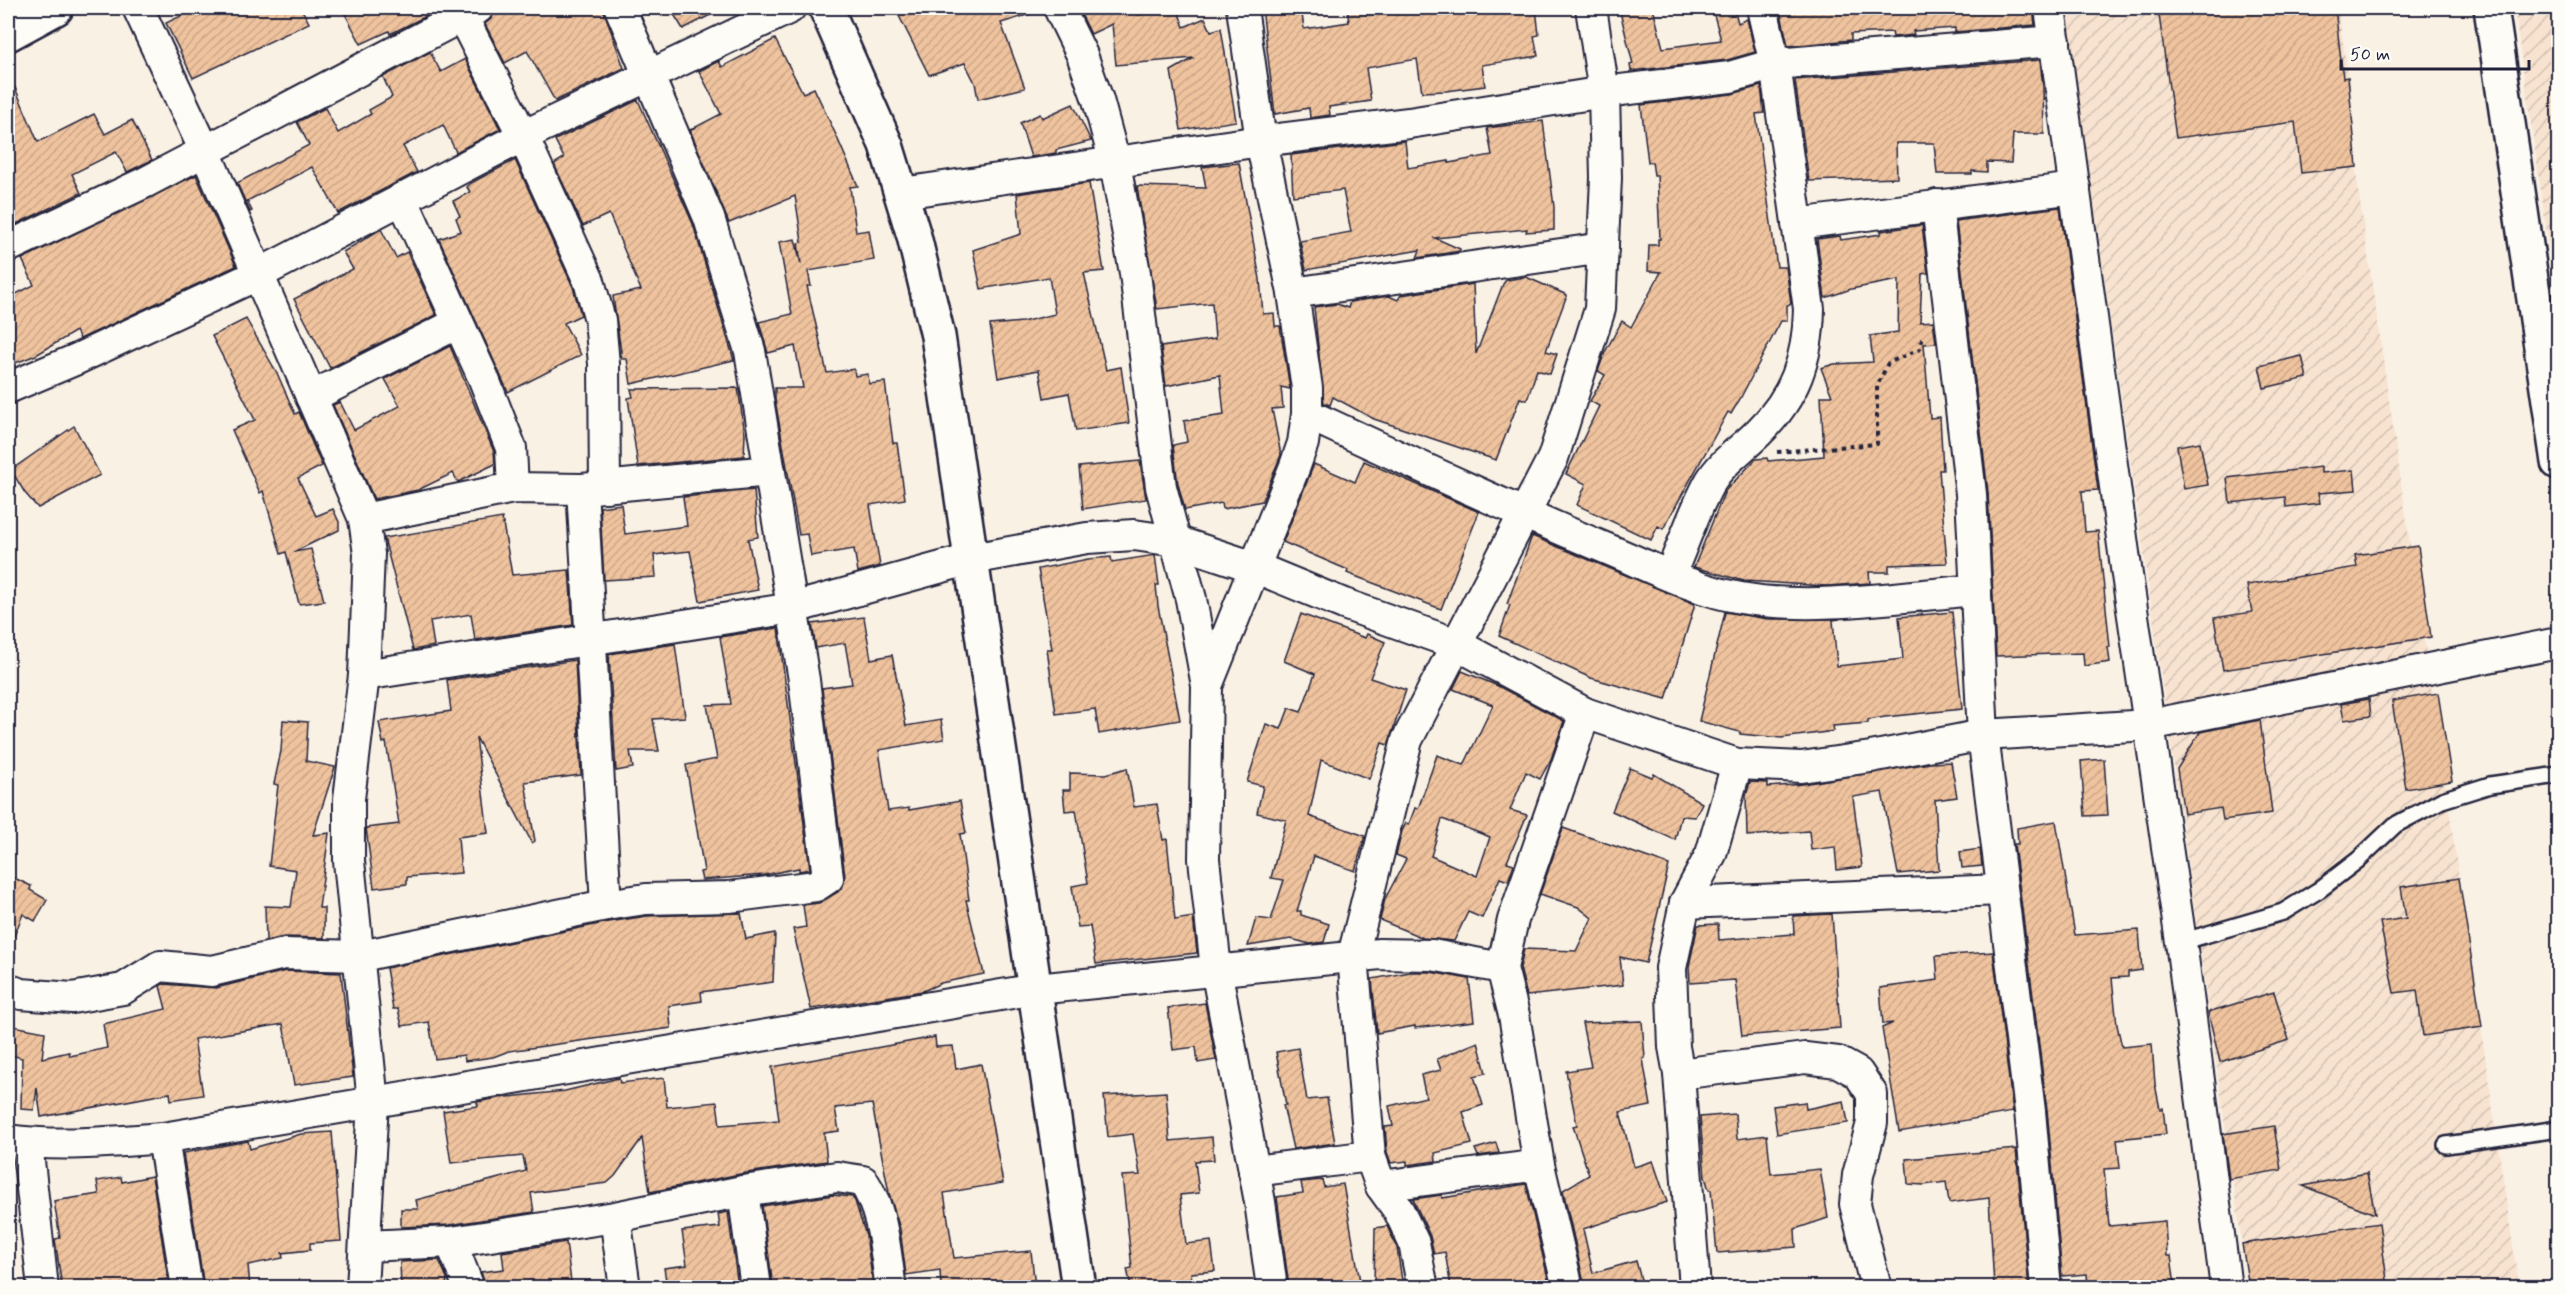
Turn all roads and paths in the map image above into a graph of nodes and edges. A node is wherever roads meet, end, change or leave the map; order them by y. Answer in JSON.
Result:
{"nodes":[{"id":1,"x":56,"y":8,"type":"edge"},
{"id":2,"x":138,"y":8,"type":"edge"},
{"id":3,"x":620,"y":8,"type":"edge"},
{"id":4,"x":790,"y":8,"type":"edge"},
{"id":5,"x":826,"y":8,"type":"edge"},
{"id":6,"x":1059,"y":8,"type":"edge"},
{"id":7,"x":1242,"y":8,"type":"edge"},
{"id":8,"x":1591,"y":8,"type":"edge"},
{"id":9,"x":1762,"y":8,"type":"edge"},
{"id":10,"x":2050,"y":8,"type":"edge"},
{"id":11,"x":2491,"y":8,"type":"edge"},
{"id":12,"x":470,"y":12,"type":"edge"},
{"id":13,"x":8,"y":34,"type":"edge"},
{"id":14,"x":2055,"y":41,"type":"junction"},
{"id":15,"x":1775,"y":64,"type":"junction"},
{"id":16,"x":650,"y":74,"type":"junction"},
{"id":17,"x":1604,"y":92,"type":"junction"},
{"id":18,"x":523,"y":136,"type":"junction"},
{"id":19,"x":1262,"y":141,"type":"junction"},
{"id":20,"x":204,"y":149,"type":"junction"},
{"id":21,"x":1115,"y":163,"type":"junction"},
{"id":22,"x":2074,"y":188,"type":"junction"},
{"id":23,"x":902,"y":193,"type":"junction"},
{"id":24,"x":402,"y":198,"type":"junction"},
{"id":25,"x":1937,"y":205,"type":"junction"},
{"id":26,"x":1797,"y":224,"type":"junction"},
{"id":27,"x":8,"y":247,"type":"edge"},
{"id":28,"x":1603,"y":248,"type":"junction"},
{"id":29,"x":257,"y":275,"type":"junction"},
{"id":30,"x":1293,"y":292,"type":"junction"},
{"id":31,"x":1948,"y":300,"type":"junction"},
{"id":32,"x":458,"y":323,"type":"junction"},
{"id":33,"x":8,"y":388,"type":"edge"},
{"id":34,"x":311,"y":397,"type":"junction"},
{"id":35,"x":1307,"y":414,"type":"junction"},
{"id":36,"x":1731,"y":456,"type":"junction"},
{"id":37,"x":2559,"y":462,"type":"edge"},
{"id":38,"x":770,"y":471,"type":"junction"},
{"id":39,"x":513,"y":488,"type":"junction"},
{"id":40,"x":594,"y":488,"type":"junction"},
{"id":41,"x":1522,"y":514,"type":"junction"},
{"id":42,"x":364,"y":519,"type":"junction"},
{"id":43,"x":1175,"y":542,"type":"junction"},
{"id":44,"x":971,"y":559,"type":"junction"},
{"id":45,"x":1254,"y":567,"type":"junction"},
{"id":46,"x":1670,"y":575,"type":"junction"},
{"id":47,"x":1976,"y":590,"type":"junction"},
{"id":48,"x":793,"y":608,"type":"junction"},
{"id":49,"x":590,"y":642,"type":"junction"},
{"id":50,"x":2559,"y":643,"type":"edge"},
{"id":51,"x":1456,"y":644,"type":"junction"},
{"id":52,"x":364,"y":675,"type":"junction"},
{"id":53,"x":1207,"y":686,"type":"junction"},
{"id":54,"x":1585,"y":713,"type":"junction"},
{"id":55,"x":2149,"y":725,"type":"junction"},
{"id":56,"x":1983,"y":735,"type":"junction"},
{"id":57,"x":1737,"y":764,"type":"junction"},
{"id":58,"x":2559,"y":775,"type":"edge"},
{"id":59,"x":2001,"y":890,"type":"junction"},
{"id":60,"x":1685,"y":903,"type":"junction"},
{"id":61,"x":606,"y":905,"type":"junction"},
{"id":62,"x":2181,"y":942,"type":"junction"},
{"id":63,"x":361,"y":956,"type":"junction"},
{"id":64,"x":1353,"y":956,"type":"junction"},
{"id":65,"x":1502,"y":968,"type":"junction"},
{"id":66,"x":1216,"y":969,"type":"junction"},
{"id":67,"x":8,"y":989,"type":"edge"},
{"id":68,"x":1036,"y":989,"type":"junction"},
{"id":69,"x":1679,"y":1074,"type":"junction"},
{"id":70,"x":373,"y":1103,"type":"junction"},
{"id":71,"x":2559,"y":1129,"type":"edge"},
{"id":72,"x":163,"y":1138,"type":"junction"},
{"id":73,"x":17,"y":1141,"type":"edge"},
{"id":74,"x":2446,"y":1145,"type":"dead end"},
{"id":75,"x":1370,"y":1156,"type":"junction"},
{"id":76,"x":1539,"y":1165,"type":"junction"},
{"id":77,"x":1254,"y":1171,"type":"junction"},
{"id":78,"x":1381,"y":1186,"type":"junction"},
{"id":79,"x":743,"y":1191,"type":"junction"},
{"id":80,"x":615,"y":1217,"type":"junction"},
{"id":81,"x":451,"y":1242,"type":"junction"},
{"id":82,"x":366,"y":1246,"type":"junction"},
{"id":83,"x":43,"y":1287,"type":"edge"},
{"id":84,"x":187,"y":1287,"type":"edge"},
{"id":85,"x":362,"y":1287,"type":"edge"},
{"id":86,"x":469,"y":1287,"type":"edge"},
{"id":87,"x":625,"y":1287,"type":"edge"},
{"id":88,"x":756,"y":1287,"type":"edge"},
{"id":89,"x":891,"y":1287,"type":"edge"},
{"id":90,"x":1079,"y":1287,"type":"edge"},
{"id":91,"x":1272,"y":1287,"type":"edge"},
{"id":92,"x":1423,"y":1287,"type":"edge"},
{"id":93,"x":1568,"y":1287,"type":"edge"},
{"id":94,"x":1695,"y":1287,"type":"edge"},
{"id":95,"x":1875,"y":1287,"type":"edge"},
{"id":96,"x":2046,"y":1287,"type":"edge"},
{"id":97,"x":2226,"y":1287,"type":"edge"}],
"edges":[{"from":1,"to":13,"type":"street"},
{"from":2,"to":20,"type":"street"},
{"from":3,"to":16,"type":"street"},
{"from":4,"to":16,"type":"street"},
{"from":5,"to":23,"type":"street"},
{"from":6,"to":21,"type":"street"},
{"from":7,"to":19,"type":"street"},
{"from":8,"to":17,"type":"street"},
{"from":9,"to":15,"type":"street"},
{"from":10,"to":14,"type":"street"},
{"from":11,"to":37,"type":"street"},
{"from":12,"to":18,"type":"street"},
{"from":12,"to":20,"type":"street"},
{"from":14,"to":15,"type":"street"},
{"from":14,"to":22,"type":"street"},
{"from":15,"to":17,"type":"street"},
{"from":15,"to":26,"type":"street"},
{"from":16,"to":18,"type":"street"},
{"from":16,"to":38,"type":"street"},
{"from":17,"to":19,"type":"street"},
{"from":17,"to":28,"type":"street"},
{"from":18,"to":24,"type":"street"},
{"from":18,"to":40,"type":"street"},
{"from":19,"to":21,"type":"street"},
{"from":19,"to":30,"type":"street"},
{"from":20,"to":27,"type":"street"},
{"from":20,"to":29,"type":"street"},
{"from":21,"to":23,"type":"street"},
{"from":21,"to":43,"type":"street"},
{"from":22,"to":25,"type":"street"},
{"from":22,"to":55,"type":"street"},
{"from":23,"to":44,"type":"street"},
{"from":24,"to":29,"type":"street"},
{"from":24,"to":32,"type":"street"},
{"from":25,"to":26,"type":"street"},
{"from":25,"to":31,"type":"street"},
{"from":26,"to":36,"type":"street"},
{"from":28,"to":30,"type":"street"},
{"from":28,"to":41,"type":"street"},
{"from":29,"to":33,"type":"street"},
{"from":29,"to":34,"type":"street"},
{"from":30,"to":35,"type":"street"},
{"from":31,"to":36,"type":"path"},
{"from":31,"to":47,"type":"street"},
{"from":32,"to":34,"type":"street"},
{"from":32,"to":39,"type":"street"},
{"from":34,"to":42,"type":"street"},
{"from":35,"to":41,"type":"street"},
{"from":35,"to":45,"type":"street"},
{"from":36,"to":46,"type":"street"},
{"from":38,"to":40,"type":"street"},
{"from":38,"to":48,"type":"street"},
{"from":39,"to":40,"type":"street"},
{"from":39,"to":42,"type":"street"},
{"from":40,"to":49,"type":"street"},
{"from":41,"to":46,"type":"street"},
{"from":41,"to":51,"type":"street"},
{"from":42,"to":52,"type":"street"},
{"from":43,"to":44,"type":"street"},
{"from":43,"to":45,"type":"street"},
{"from":43,"to":53,"type":"street"},
{"from":44,"to":48,"type":"street"},
{"from":44,"to":68,"type":"street"},
{"from":45,"to":51,"type":"street"},
{"from":45,"to":53,"type":"street"},
{"from":46,"to":47,"type":"street"},
{"from":47,"to":56,"type":"street"},
{"from":48,"to":49,"type":"street"},
{"from":48,"to":61,"type":"street"},
{"from":49,"to":52,"type":"street"},
{"from":49,"to":61,"type":"street"},
{"from":50,"to":55,"type":"street"},
{"from":51,"to":54,"type":"street"},
{"from":51,"to":64,"type":"street"},
{"from":52,"to":63,"type":"street"},
{"from":53,"to":66,"type":"street"},
{"from":54,"to":57,"type":"street"},
{"from":54,"to":65,"type":"street"},
{"from":55,"to":56,"type":"street"},
{"from":55,"to":62,"type":"street"},
{"from":56,"to":57,"type":"street"},
{"from":56,"to":59,"type":"street"},
{"from":57,"to":60,"type":"street"},
{"from":58,"to":62,"type":"lane"},
{"from":59,"to":60,"type":"street"},
{"from":59,"to":96,"type":"street"},
{"from":60,"to":69,"type":"street"},
{"from":61,"to":63,"type":"street"},
{"from":62,"to":97,"type":"street"},
{"from":63,"to":67,"type":"street"},
{"from":63,"to":70,"type":"street"},
{"from":64,"to":65,"type":"street"},
{"from":64,"to":66,"type":"street"},
{"from":64,"to":75,"type":"street"},
{"from":65,"to":76,"type":"street"},
{"from":66,"to":68,"type":"street"},
{"from":66,"to":77,"type":"street"},
{"from":68,"to":70,"type":"street"},
{"from":68,"to":90,"type":"street"},
{"from":69,"to":94,"type":"street"},
{"from":69,"to":95,"type":"street"},
{"from":70,"to":72,"type":"street"},
{"from":70,"to":82,"type":"street"},
{"from":71,"to":74,"type":"lane"},
{"from":72,"to":73,"type":"street"},
{"from":72,"to":84,"type":"street"},
{"from":73,"to":83,"type":"street"},
{"from":75,"to":77,"type":"street"},
{"from":75,"to":78,"type":"street"},
{"from":76,"to":78,"type":"street"},
{"from":76,"to":93,"type":"street"},
{"from":77,"to":91,"type":"street"},
{"from":78,"to":92,"type":"street"},
{"from":79,"to":80,"type":"street"},
{"from":79,"to":88,"type":"street"},
{"from":79,"to":89,"type":"street"},
{"from":80,"to":81,"type":"street"},
{"from":80,"to":87,"type":"street"},
{"from":81,"to":82,"type":"street"},
{"from":81,"to":86,"type":"street"},
{"from":82,"to":85,"type":"street"}]}
